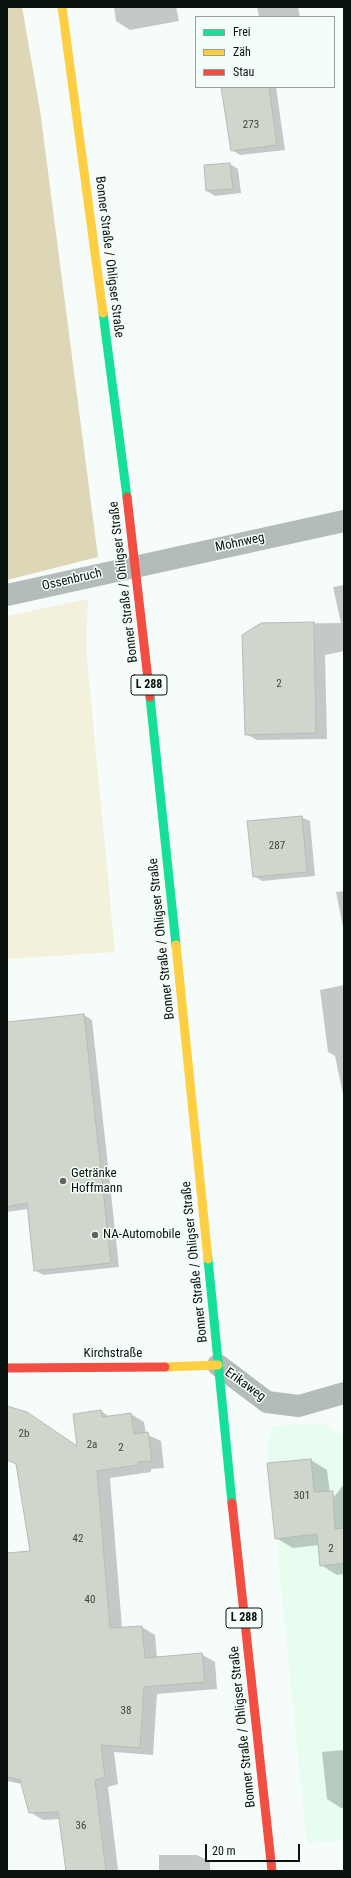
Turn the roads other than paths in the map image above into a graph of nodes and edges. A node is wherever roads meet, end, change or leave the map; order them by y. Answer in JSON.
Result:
{"nodes":[{"id":1,"x":62,"y":7,"type":"edge"},
{"id":2,"x":344,"y":521,"type":"edge"},
{"id":3,"x":136,"y":565,"type":"junction"},
{"id":4,"x":7,"y":595,"type":"edge"},
{"id":5,"x":218,"y":1364,"type":"junction"},
{"id":6,"x":7,"y":1368,"type":"edge"},
{"id":7,"x":344,"y":1393,"type":"edge"},
{"id":8,"x":272,"y":1871,"type":"edge"}],
"edges":[{"from":1,"to":3,"type":"main road","name":"Bonner Straße / Ohligser Straße","number":"L 288"},
{"from":2,"to":3,"type":"street","name":"Mohnweg"},
{"from":3,"to":4,"type":"street","name":"Ossenbruch"},
{"from":3,"to":5,"type":"main road","name":"Bonner Straße / Ohligser Straße","number":"L 288"},
{"from":5,"to":6,"type":"main road","name":"Kirchstraße"},
{"from":5,"to":7,"type":"street","name":"Erikaweg"},
{"from":5,"to":8,"type":"main road","name":"Bonner Straße / Ohligser Straße","number":"L 288"}]}
